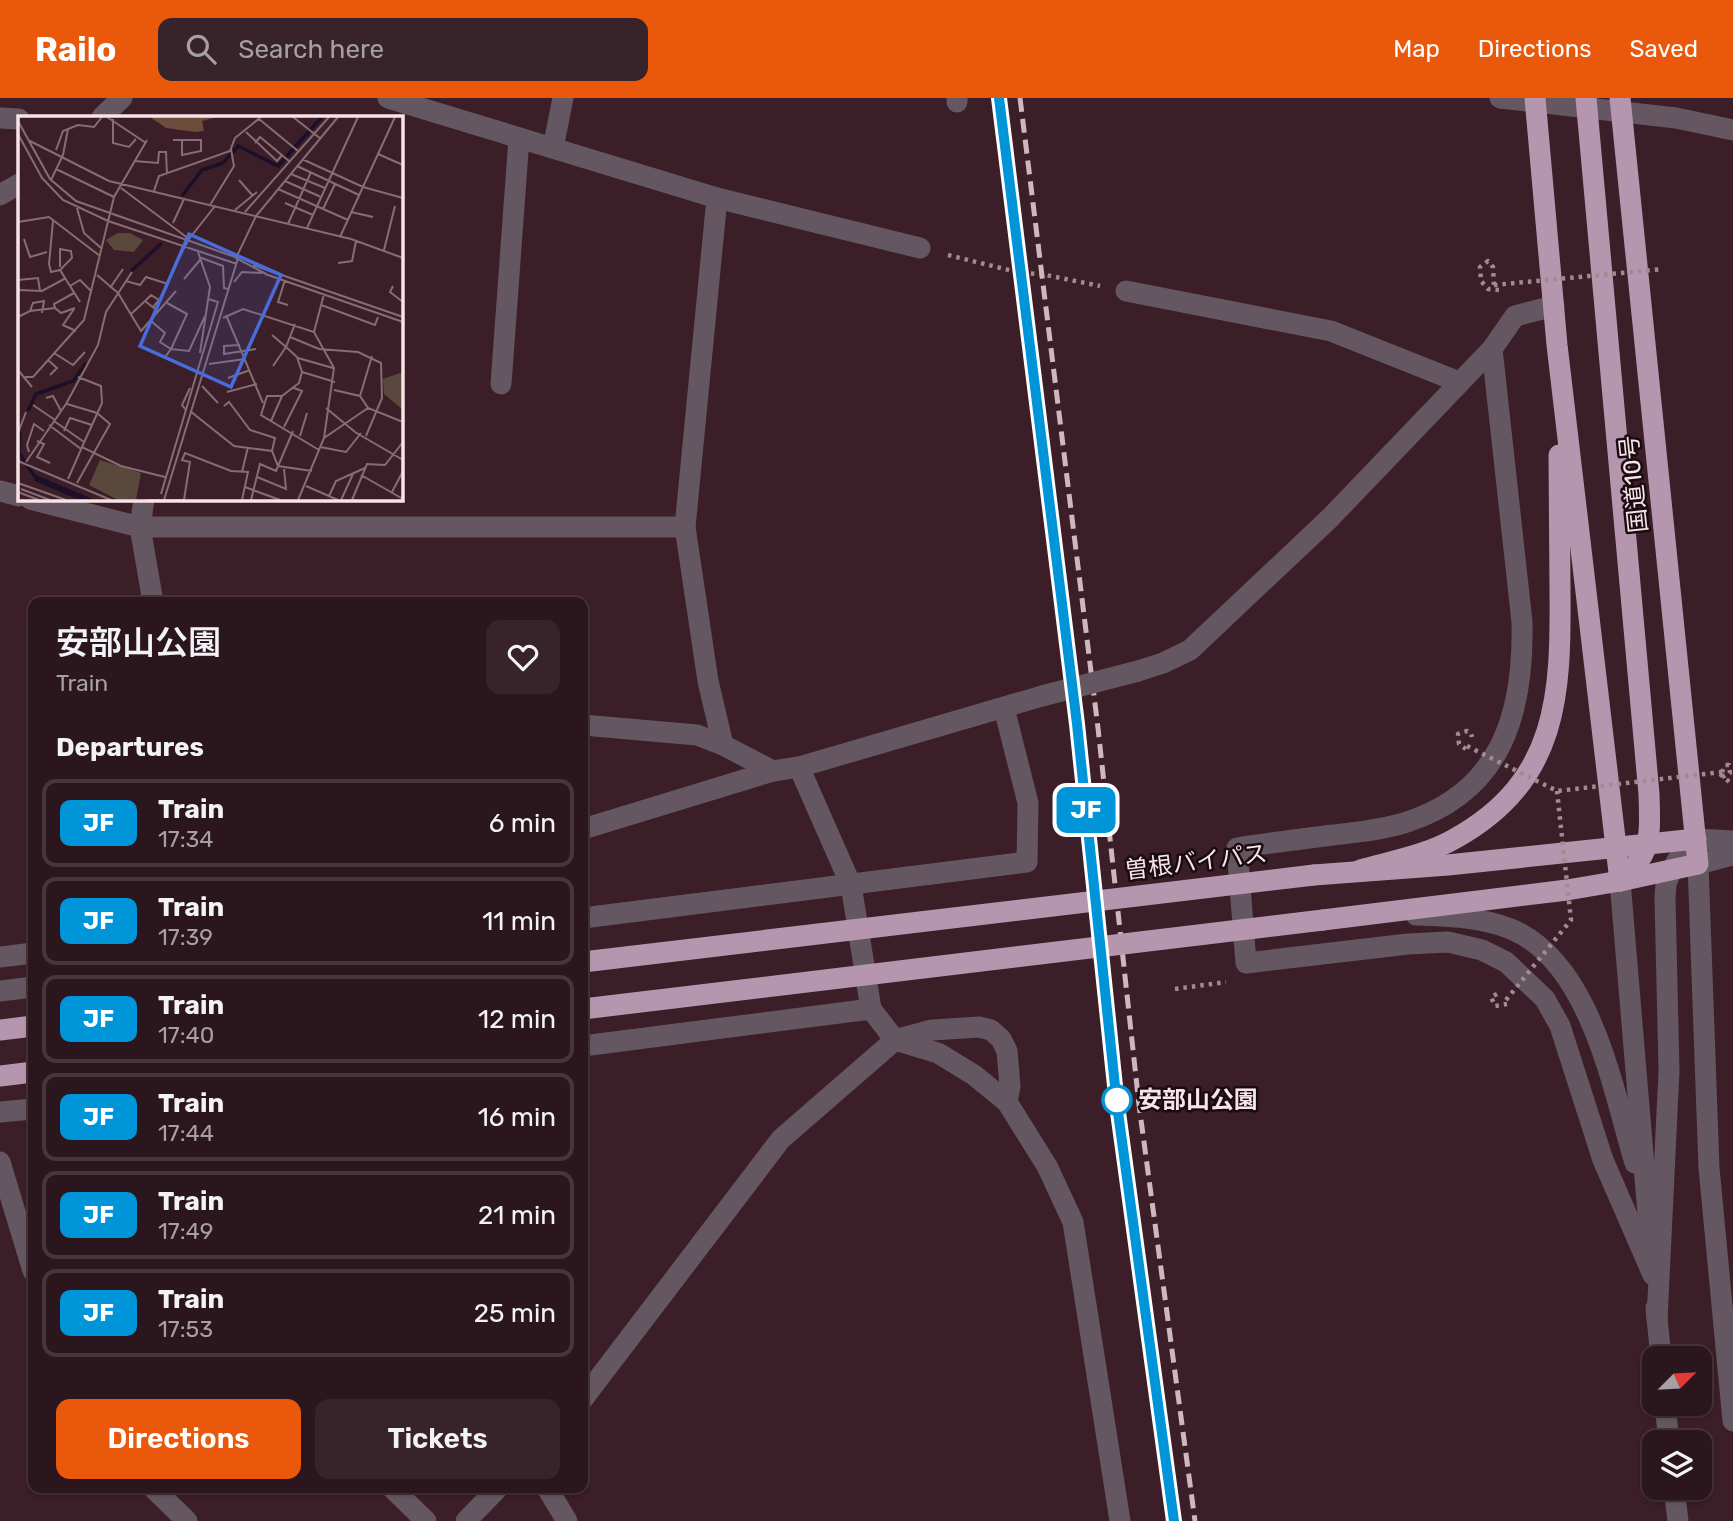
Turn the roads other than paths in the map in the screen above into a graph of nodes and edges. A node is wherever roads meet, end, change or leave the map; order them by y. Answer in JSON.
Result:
{"nodes":[{"id":1,"x":122,"y":98,"type":"edge"},
{"id":2,"x":388,"y":98,"type":"edge"},
{"id":3,"x":563,"y":98,"type":"edge"},
{"id":4,"x":1500,"y":98,"type":"edge"},
{"id":5,"x":1535,"y":100,"type":"edge"},
{"id":6,"x":1587,"y":103,"type":"edge"},
{"id":7,"x":1621,"y":105,"type":"edge"},
{"id":8,"x":1679,"y":108,"type":"edge"},
{"id":9,"x":103,"y":116,"type":"edge"},
{"id":10,"x":384,"y":116,"type":"edge"},
{"id":11,"x":0,"y":118,"type":"edge"},
{"id":12,"x":18,"y":119,"type":"edge"},
{"id":13,"x":1733,"y":130,"type":"edge"},
{"id":14,"x":519,"y":138,"type":"junction"},
{"id":15,"x":553,"y":148,"type":"junction"},
{"id":16,"x":18,"y":185,"type":"edge"},
{"id":17,"x":0,"y":195,"type":"edge"},
{"id":18,"x":717,"y":198,"type":"junction"},
{"id":19,"x":919,"y":248,"type":"road end"},
{"id":20,"x":1126,"y":291,"type":"road end"},
{"id":21,"x":1554,"y":306,"type":"junction"},
{"id":22,"x":1557,"y":345,"type":"junction"},
{"id":23,"x":1492,"y":349,"type":"junction"},
{"id":24,"x":1460,"y":382,"type":"junction"},
{"id":25,"x":501,"y":384,"type":"dead end"},
{"id":26,"x":0,"y":491,"type":"edge"},
{"id":27,"x":18,"y":496,"type":"edge"},
{"id":28,"x":34,"y":500,"type":"edge"},
{"id":29,"x":144,"y":500,"type":"edge"},
{"id":30,"x":141,"y":527,"type":"junction"},
{"id":31,"x":685,"y":527,"type":"junction"},
{"id":32,"x":152,"y":597,"type":"edge"},
{"id":33,"x":1004,"y":708,"type":"junction"},
{"id":34,"x":588,"y":724,"type":"edge"},
{"id":35,"x":723,"y":745,"type":"junction"},
{"id":36,"x":799,"y":767,"type":"junction"},
{"id":37,"x":773,"y":771,"type":"junction"},
{"id":38,"x":588,"y":827,"type":"edge"},
{"id":39,"x":1696,"y":839,"type":"junction"},
{"id":40,"x":1733,"y":841,"type":"edge"},
{"id":41,"x":1649,"y":842,"type":"junction"},
{"id":42,"x":1618,"y":846,"type":"junction"},
{"id":43,"x":1733,"y":855,"type":"edge"},
{"id":44,"x":1698,"y":864,"type":"junction"},
{"id":45,"x":1360,"y":870,"type":"junction"},
{"id":46,"x":1671,"y":871,"type":"junction"},
{"id":47,"x":1620,"y":881,"type":"junction"},
{"id":48,"x":850,"y":885,"type":"junction"},
{"id":49,"x":1372,"y":914,"type":"junction"},
{"id":50,"x":588,"y":917,"type":"edge"},
{"id":51,"x":28,"y":954,"type":"edge"},
{"id":52,"x":0,"y":957,"type":"edge"},
{"id":53,"x":588,"y":961,"type":"edge"},
{"id":54,"x":28,"y":988,"type":"edge"},
{"id":55,"x":0,"y":991,"type":"edge"},
{"id":56,"x":588,"y":1008,"type":"edge"},
{"id":57,"x":871,"y":1009,"type":"junction"},
{"id":58,"x":28,"y":1027,"type":"edge"},
{"id":59,"x":0,"y":1030,"type":"edge"},
{"id":60,"x":895,"y":1040,"type":"junction"},
{"id":61,"x":588,"y":1045,"type":"edge"},
{"id":62,"x":28,"y":1073,"type":"edge"},
{"id":63,"x":0,"y":1076,"type":"edge"},
{"id":64,"x":1007,"y":1102,"type":"junction"},
{"id":65,"x":28,"y":1109,"type":"edge"},
{"id":66,"x":0,"y":1112,"type":"edge"},
{"id":67,"x":0,"y":1162,"type":"edge"},
{"id":68,"x":1647,"y":1205,"type":"junction"},
{"id":69,"x":28,"y":1254,"type":"edge"},
{"id":70,"x":1653,"y":1275,"type":"junction"},
{"id":71,"x":1657,"y":1320,"type":"junction"},
{"id":72,"x":1660,"y":1346,"type":"edge"},
{"id":73,"x":588,"y":1385,"type":"edge"},
{"id":74,"x":1733,"y":1421,"type":"edge"},
{"id":75,"x":158,"y":1493,"type":"edge"},
{"id":76,"x":397,"y":1493,"type":"edge"},
{"id":77,"x":493,"y":1493,"type":"edge"},
{"id":78,"x":550,"y":1493,"type":"edge"},
{"id":79,"x":1675,"y":1500,"type":"edge"},
{"id":80,"x":187,"y":1521,"type":"edge"},
{"id":81,"x":426,"y":1521,"type":"edge"},
{"id":82,"x":466,"y":1521,"type":"edge"},
{"id":83,"x":567,"y":1521,"type":"edge"},
{"id":84,"x":1120,"y":1521,"type":"edge"},
{"id":85,"x":1678,"y":1521,"type":"edge"}],
"edges":[{"from":1,"to":9,"type":"street"},
{"from":2,"to":10,"type":"street"},
{"from":2,"to":14,"type":"street"},
{"from":3,"to":15,"type":"street"},
{"from":4,"to":5,"type":"street"},
{"from":5,"to":6,"type":"street"},
{"from":5,"to":21,"type":"highway"},
{"from":6,"to":7,"type":"street"},
{"from":6,"to":41,"type":"highway","name":"国道10号"},
{"from":7,"to":8,"type":"street"},
{"from":7,"to":39,"type":"highway","name":"国道10号"},
{"from":8,"to":13,"type":"street"},
{"from":11,"to":12,"type":"street"},
{"from":14,"to":15,"type":"street"},
{"from":14,"to":25,"type":"street"},
{"from":15,"to":18,"type":"street"},
{"from":16,"to":17,"type":"street"},
{"from":18,"to":19,"type":"street"},
{"from":18,"to":31,"type":"street"},
{"from":20,"to":24,"type":"street"},
{"from":21,"to":22,"type":"highway"},
{"from":21,"to":23,"type":"street"},
{"from":22,"to":42,"type":"highway"},
{"from":22,"to":45,"type":"highway"},
{"from":23,"to":24,"type":"street"},
{"from":23,"to":70,"type":"street"},
{"from":24,"to":33,"type":"street","bridge":true},
{"from":26,"to":27,"type":"street"},
{"from":28,"to":30,"type":"street"},
{"from":29,"to":30,"type":"street"},
{"from":30,"to":31,"type":"street"},
{"from":30,"to":32,"type":"street"},
{"from":31,"to":35,"type":"street"},
{"from":33,"to":36,"type":"street"},
{"from":33,"to":48,"type":"street"},
{"from":34,"to":35,"type":"street"},
{"from":35,"to":37,"type":"street"},
{"from":36,"to":37,"type":"street"},
{"from":36,"to":48,"type":"street"},
{"from":37,"to":38,"type":"street"},
{"from":39,"to":40,"type":"street"},
{"from":39,"to":41,"type":"highway","name":"曽根バイパス"},
{"from":39,"to":44,"type":"highway","name":"国道10号"},
{"from":39,"to":46,"type":"street"},
{"from":41,"to":42,"type":"highway","name":"曽根バイパス"},
{"from":41,"to":47,"type":"highway"},
{"from":42,"to":45,"type":"highway","name":"曽根バイパス"},
{"from":42,"to":47,"type":"highway"},
{"from":43,"to":44,"type":"street"},
{"from":44,"to":46,"type":"highway"},
{"from":44,"to":74,"type":"street"},
{"from":45,"to":53,"type":"highway","name":"曽根バイパス","bridge":true},
{"from":46,"to":47,"type":"highway"},
{"from":46,"to":71,"type":"street"},
{"from":47,"to":49,"type":"highway"},
{"from":47,"to":68,"type":"street"},
{"from":48,"to":50,"type":"street"},
{"from":48,"to":57,"type":"street"},
{"from":49,"to":56,"type":"highway","bridge":true},
{"from":49,"to":68,"type":"street"},
{"from":51,"to":52,"type":"street"},
{"from":54,"to":55,"type":"street"},
{"from":57,"to":60,"type":"street"},
{"from":57,"to":61,"type":"street"},
{"from":58,"to":59,"type":"highway"},
{"from":60,"to":64,"type":"street"},
{"from":60,"to":64,"type":"street"},
{"from":60,"to":73,"type":"street"},
{"from":62,"to":63,"type":"highway"},
{"from":64,"to":84,"type":"street"},
{"from":65,"to":66,"type":"street"},
{"from":67,"to":69,"type":"street"},
{"from":68,"to":70,"type":"street"},
{"from":70,"to":71,"type":"street"},
{"from":71,"to":72,"type":"street"},
{"from":75,"to":80,"type":"street"},
{"from":76,"to":81,"type":"street"},
{"from":77,"to":82,"type":"street"},
{"from":78,"to":83,"type":"street"},
{"from":79,"to":85,"type":"street"}]}
